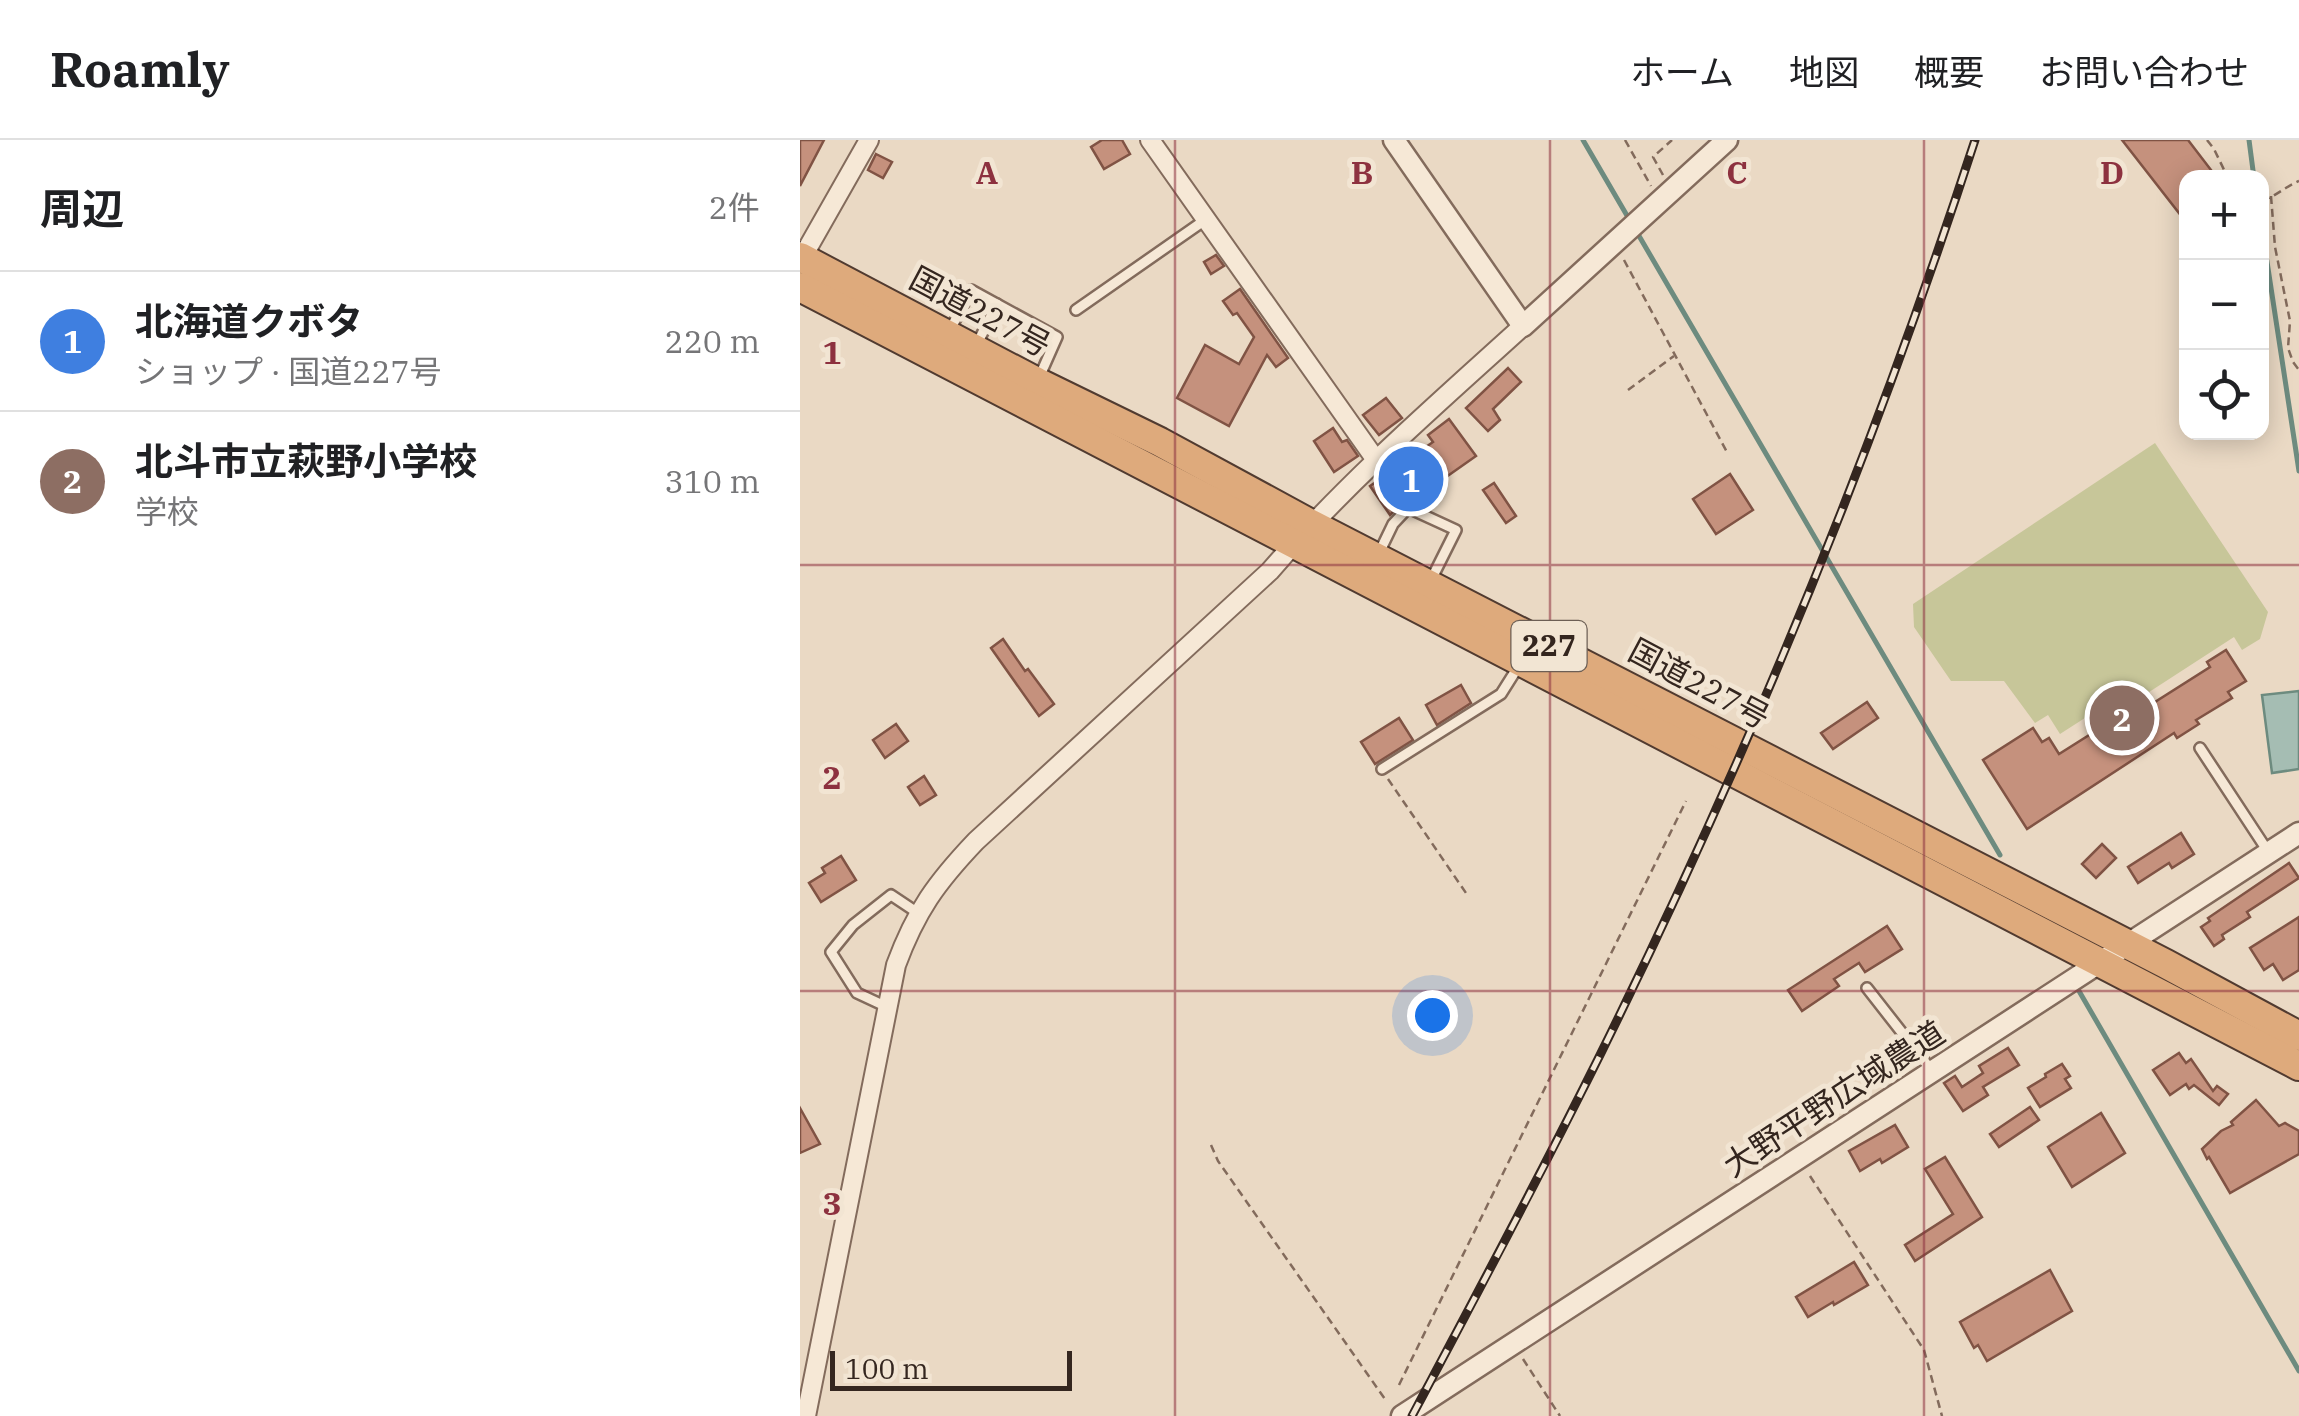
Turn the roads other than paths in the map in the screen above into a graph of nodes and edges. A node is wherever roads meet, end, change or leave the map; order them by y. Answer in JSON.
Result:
{"nodes":[{"id":1,"x":869,"y":140,"type":"edge"},
{"id":2,"x":1150,"y":140,"type":"edge"},
{"id":3,"x":1394,"y":140,"type":"edge"},
{"id":4,"x":1727,"y":140,"type":"edge"},
{"id":5,"x":1206,"y":220,"type":"junction"},
{"id":6,"x":801,"y":257,"type":"edge"},
{"id":7,"x":800,"y":287,"type":"edge"},
{"id":8,"x":997,"y":304,"type":"junction"},
{"id":9,"x":1076,"y":310,"type":"dead end"},
{"id":10,"x":901,"y":325,"type":"junction"},
{"id":11,"x":1523,"y":326,"type":"junction"},
{"id":12,"x":947,"y":334,"type":"junction"},
{"id":13,"x":974,"y":349,"type":"junction"},
{"id":14,"x":1037,"y":382,"type":"junction"},
{"id":15,"x":1376,"y":460,"type":"junction"},
{"id":16,"x":1303,"y":533,"type":"junction"},
{"id":17,"x":1376,"y":558,"type":"junction"},
{"id":18,"x":1428,"y":584,"type":"junction"},
{"id":19,"x":1529,"y":650,"type":"junction"},
{"id":20,"x":2200,"y":748,"type":"dead end"},
{"id":21,"x":1382,"y":769,"type":"road end"},
{"id":22,"x":2299,"y":833,"type":"edge"},
{"id":23,"x":2269,"y":853,"type":"junction"},
{"id":24,"x":918,"y":913,"type":"junction"},
{"id":25,"x":2127,"y":944,"type":"junction"},
{"id":26,"x":2099,"y":962,"type":"junction"},
{"id":27,"x":1867,"y":988,"type":"dead end"},
{"id":28,"x":887,"y":1007,"type":"junction"},
{"id":29,"x":2299,"y":1036,"type":"edge"},
{"id":30,"x":2299,"y":1066,"type":"edge"},
{"id":31,"x":1932,"y":1072,"type":"junction"},
{"id":32,"x":806,"y":1416,"type":"edge"},
{"id":33,"x":1402,"y":1416,"type":"edge"}],
"edges":[{"from":1,"to":6,"type":"street"},
{"from":2,"to":5,"type":"street"},
{"from":3,"to":11,"type":"street"},
{"from":4,"to":11,"type":"street"},
{"from":5,"to":9,"type":"lane"},
{"from":5,"to":15,"type":"street"},
{"from":6,"to":10,"type":"highway","name":"国道227号","number":"227"},
{"from":7,"to":10,"type":"highway","name":"国道227号","number":"227"},
{"from":8,"to":12,"type":"lane"},
{"from":8,"to":13,"type":"lane"},
{"from":8,"to":14,"type":"lane"},
{"from":10,"to":12,"type":"highway","name":"国道227号","number":"227"},
{"from":10,"to":16,"type":"highway","name":"国道227号","number":"227"},
{"from":11,"to":15,"type":"street"},
{"from":12,"to":13,"type":"highway","name":"国道227号","number":"227"},
{"from":13,"to":14,"type":"highway","name":"国道227号","number":"227"},
{"from":14,"to":16,"type":"highway","name":"国道227号","number":"227"},
{"from":15,"to":16,"type":"street"},
{"from":16,"to":17,"type":"highway","name":"国道227号","number":"227"},
{"from":16,"to":19,"type":"highway","name":"国道227号","number":"227"},
{"from":16,"to":24,"type":"street"},
{"from":17,"to":18,"type":"highway","name":"国道227号","number":"227"},
{"from":17,"to":18,"type":"lane"},
{"from":18,"to":19,"type":"highway","name":"国道227号","number":"227"},
{"from":19,"to":21,"type":"lane"},
{"from":19,"to":25,"type":"highway","name":"国道227号","number":"227"},
{"from":19,"to":26,"type":"highway","name":"国道227号","number":"227"},
{"from":20,"to":23,"type":"lane"},
{"from":22,"to":23,"type":"street","name":"大野平野広域農道"},
{"from":23,"to":25,"type":"street","name":"大野平野広域農道"},
{"from":24,"to":28,"type":"street"},
{"from":24,"to":28,"type":"lane"},
{"from":25,"to":26,"type":"street","name":"大野平野広域農道"},
{"from":25,"to":29,"type":"highway","name":"国道227号","number":"227"},
{"from":26,"to":30,"type":"highway","name":"国道227号","number":"227"},
{"from":26,"to":31,"type":"street","name":"大野平野広域農道"},
{"from":27,"to":31,"type":"lane"},
{"from":28,"to":32,"type":"street"},
{"from":31,"to":33,"type":"street","name":"大野平野広域農道"}]}
